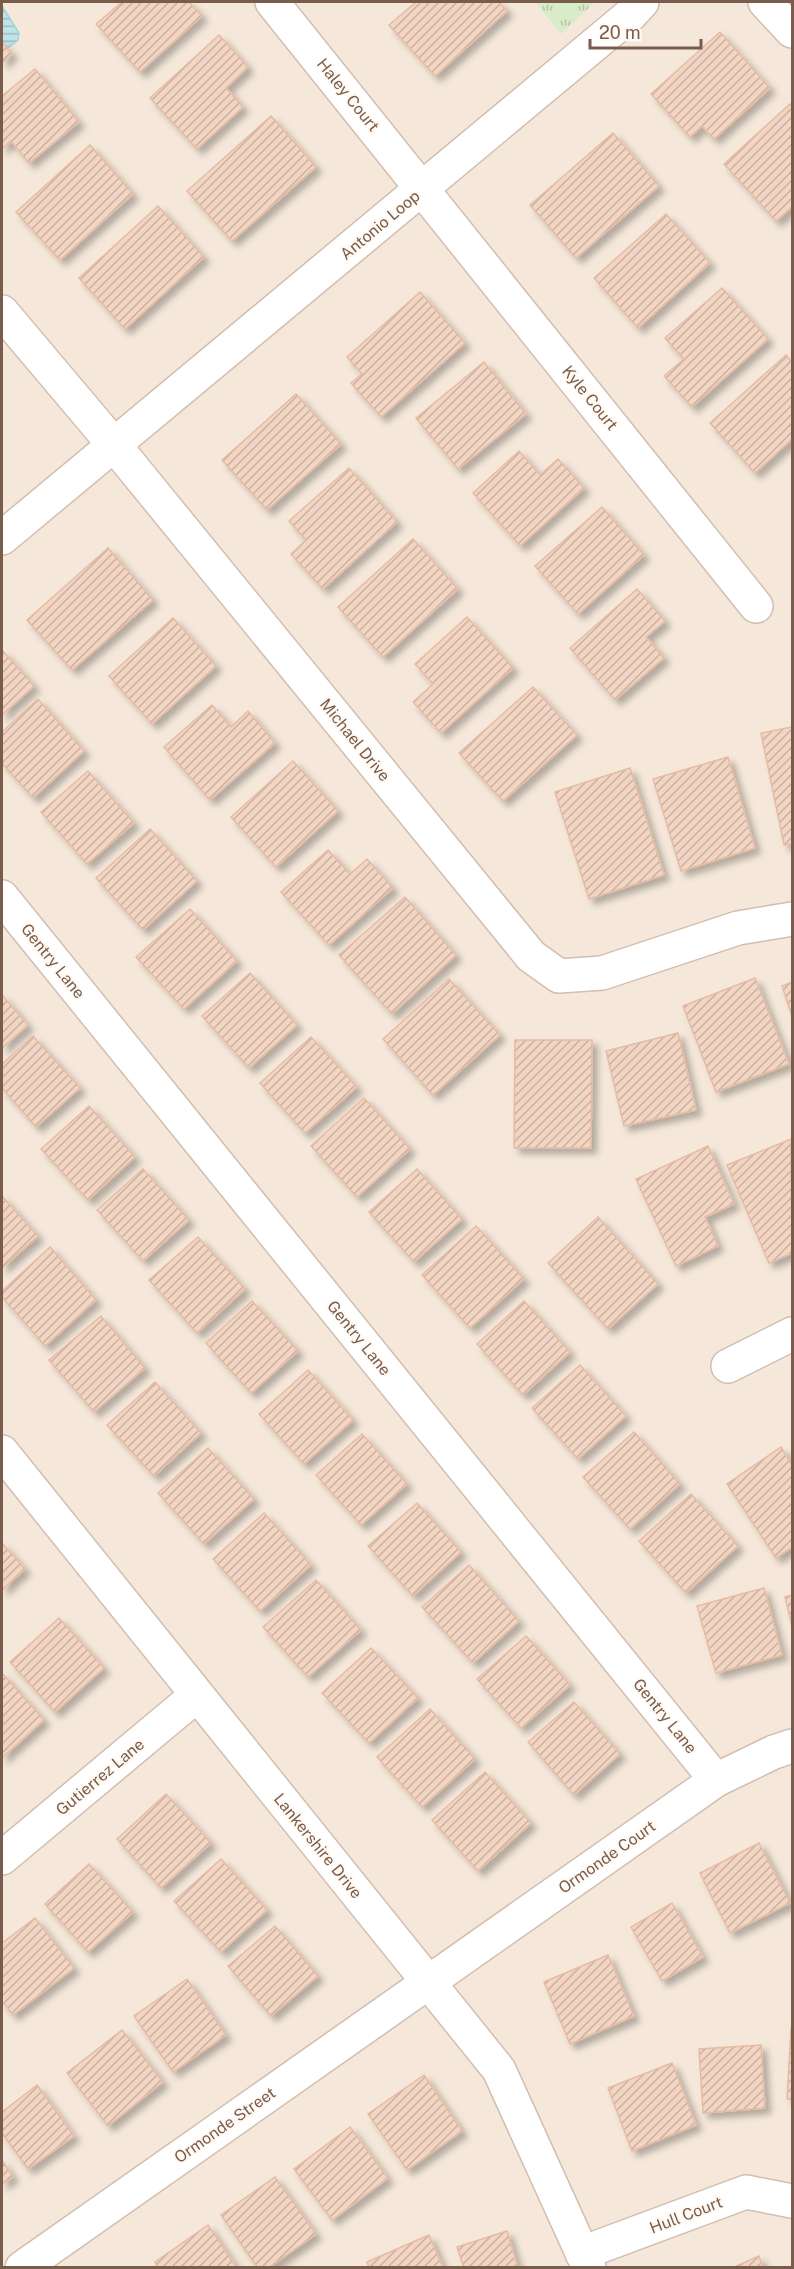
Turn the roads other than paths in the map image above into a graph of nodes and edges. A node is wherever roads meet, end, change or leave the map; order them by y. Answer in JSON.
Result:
{"nodes":[{"id":1,"x":273,"y":2,"type":"edge"},
{"id":2,"x":642,"y":2,"type":"edge"},
{"id":3,"x":765,"y":2,"type":"edge"},
{"id":4,"x":792,"y":31,"type":"edge"},
{"id":5,"x":423,"y":189,"type":"junction"},
{"id":6,"x":2,"y":312,"type":"edge"},
{"id":7,"x":115,"y":446,"type":"junction"},
{"id":8,"x":2,"y":538,"type":"edge"},
{"id":9,"x":756,"y":606,"type":"dead end"},
{"id":10,"x":2,"y":897,"type":"edge"},
{"id":11,"x":792,"y":919,"type":"edge"},
{"id":12,"x":792,"y":1334,"type":"edge"},
{"id":13,"x":728,"y":1366,"type":"dead end"},
{"id":14,"x":2,"y":1452,"type":"edge"},
{"id":15,"x":197,"y":1695,"type":"junction"},
{"id":16,"x":792,"y":1746,"type":"edge"},
{"id":17,"x":716,"y":1780,"type":"junction"},
{"id":18,"x":2,"y":1858,"type":"edge"},
{"id":19,"x":428,"y":1982,"type":"junction"},
{"id":20,"x":792,"y":2201,"type":"edge"},
{"id":21,"x":586,"y":2260,"type":"edge"},
{"id":22,"x":22,"y":2268,"type":"edge"}],
"edges":[{"from":1,"to":5,"type":"street","name":"Haley Court"},
{"from":2,"to":5,"type":"street","name":"Antonio Loop"},
{"from":3,"to":4,"type":"street"},
{"from":5,"to":7,"type":"street","name":"Antonio Loop"},
{"from":5,"to":9,"type":"street","name":"Kyle Court"},
{"from":6,"to":7,"type":"street","name":"Michael Drive"},
{"from":7,"to":8,"type":"street","name":"Antonio Loop"},
{"from":7,"to":11,"type":"street","name":"Michael Drive"},
{"from":10,"to":17,"type":"street","name":"Gentry Lane"},
{"from":12,"to":13,"type":"street"},
{"from":14,"to":15,"type":"street","name":"Lankershire Drive"},
{"from":15,"to":18,"type":"street","name":"Gutierrez Lane"},
{"from":15,"to":19,"type":"street","name":"Lankershire Drive"},
{"from":16,"to":17,"type":"street","name":"Ormonde Court"},
{"from":17,"to":19,"type":"street","name":"Ormonde Court"},
{"from":19,"to":21,"type":"street","name":"Lankershire Drive"},
{"from":19,"to":22,"type":"street","name":"Ormonde Street"},
{"from":20,"to":21,"type":"street","name":"Hull Court"}]}
